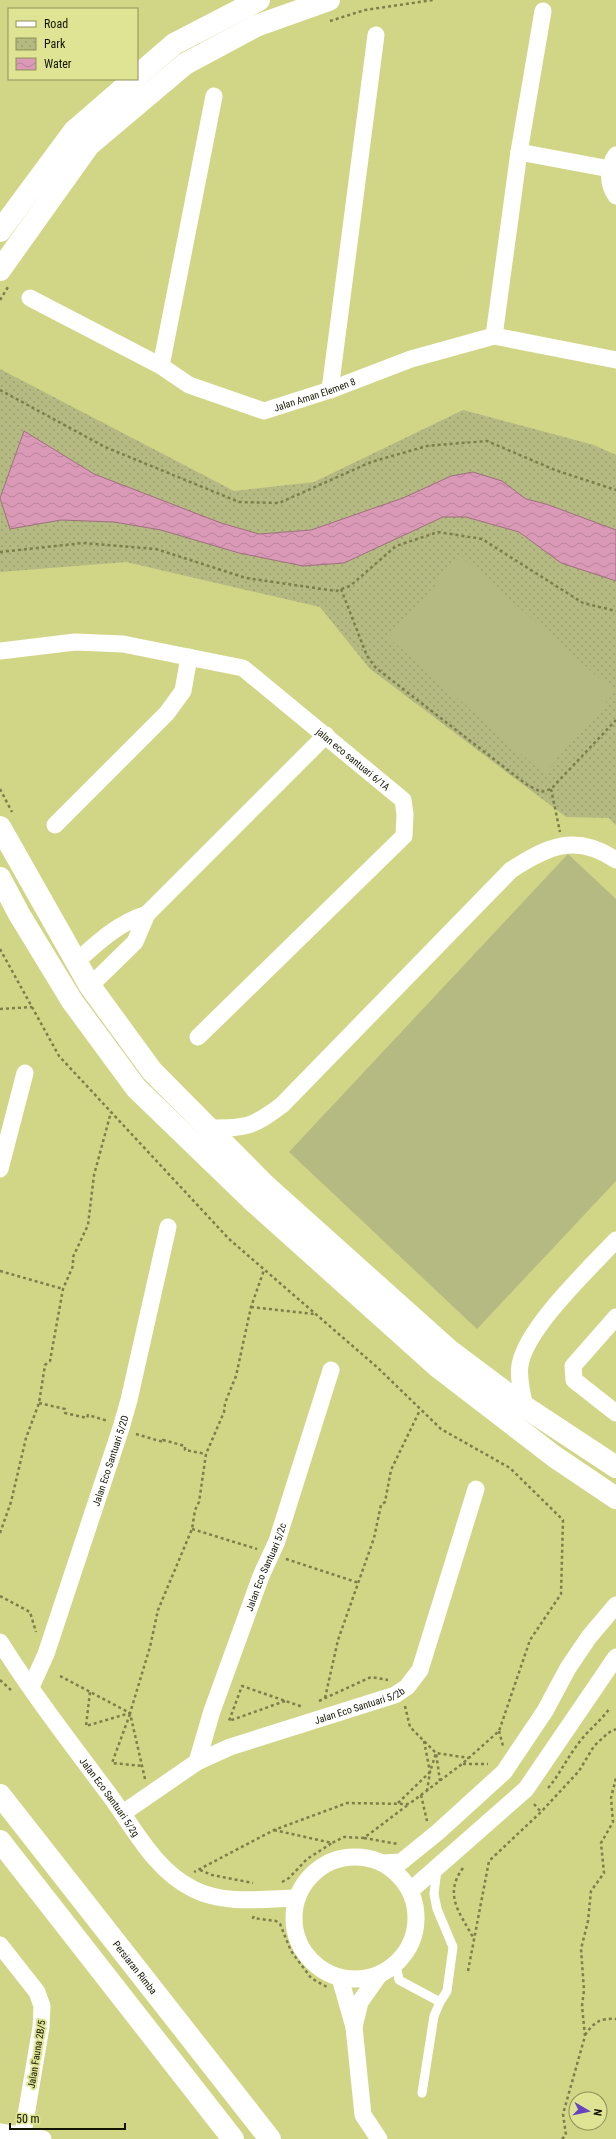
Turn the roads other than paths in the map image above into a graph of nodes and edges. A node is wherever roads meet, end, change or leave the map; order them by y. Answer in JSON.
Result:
{"nodes":[{"id":1,"x":260,"y":0,"type":"edge"},
{"id":2,"x":329,"y":0,"type":"edge"},
{"id":3,"x":543,"y":11,"type":"dead end"},
{"id":4,"x":376,"y":35,"type":"dead end"},
{"id":5,"x":138,"y":75,"type":"edge"},
{"id":6,"x":133,"y":80,"type":"edge"},
{"id":7,"x":214,"y":96,"type":"dead end"},
{"id":8,"x":519,"y":152,"type":"junction"},
{"id":9,"x":613,"y":162,"type":"edge"},
{"id":10,"x":616,"y":196,"type":"edge"},
{"id":11,"x":0,"y":231,"type":"edge"},
{"id":12,"x":6,"y":275,"type":"edge"},
{"id":13,"x":30,"y":298,"type":"dead end"},
{"id":14,"x":494,"y":336,"type":"junction"},
{"id":15,"x":616,"y":360,"type":"edge"},
{"id":16,"x":161,"y":366,"type":"junction"},
{"id":17,"x":330,"y":390,"type":"junction"},
{"id":18,"x":0,"y":651,"type":"edge"},
{"id":19,"x":189,"y":657,"type":"junction"},
{"id":20,"x":326,"y":735,"type":"junction"},
{"id":21,"x":55,"y":825,"type":"dead end"},
{"id":22,"x":0,"y":827,"type":"edge"},
{"id":23,"x":616,"y":860,"type":"edge"},
{"id":24,"x":0,"y":878,"type":"edge"},
{"id":25,"x":147,"y":914,"type":"junction"},
{"id":26,"x":76,"y":962,"type":"junction"},
{"id":27,"x":90,"y":986,"type":"junction"},
{"id":28,"x":198,"y":1037,"type":"dead end"},
{"id":29,"x":25,"y":1073,"type":"dead end"},
{"id":30,"x":209,"y":1128,"type":"junction"},
{"id":31,"x":0,"y":1169,"type":"edge"},
{"id":32,"x":168,"y":1227,"type":"dead end"},
{"id":33,"x":616,"y":1240,"type":"edge"},
{"id":34,"x":616,"y":1317,"type":"edge"},
{"id":35,"x":331,"y":1370,"type":"dead end"},
{"id":36,"x":525,"y":1407,"type":"junction"},
{"id":37,"x":616,"y":1413,"type":"edge"},
{"id":38,"x":616,"y":1467,"type":"edge"},
{"id":39,"x":476,"y":1489,"type":"dead end"},
{"id":40,"x":616,"y":1498,"type":"edge"},
{"id":41,"x":616,"y":1605,"type":"edge"},
{"id":42,"x":0,"y":1642,"type":"edge"},
{"id":43,"x":616,"y":1657,"type":"edge"},
{"id":44,"x":31,"y":1687,"type":"junction"},
{"id":45,"x":197,"y":1762,"type":"junction"},
{"id":46,"x":0,"y":1795,"type":"edge"},
{"id":47,"x":123,"y":1813,"type":"junction"},
{"id":48,"x":0,"y":1841,"type":"edge"},
{"id":49,"x":382,"y":1863,"type":"junction"},
{"id":50,"x":437,"y":1869,"type":"junction"},
{"id":51,"x":410,"y":1891,"type":"junction"},
{"id":52,"x":297,"y":1898,"type":"junction"},
{"id":53,"x":256,"y":1900,"type":"junction"},
{"id":54,"x":294,"y":1918,"type":"junction"},
{"id":55,"x":0,"y":1945,"type":"edge"},
{"id":56,"x":396,"y":1964,"type":"junction"},
{"id":57,"x":379,"y":1975,"type":"junction"},
{"id":58,"x":335,"y":1983,"type":"junction"},
{"id":59,"x":440,"y":2002,"type":"junction"},
{"id":60,"x":354,"y":2027,"type":"junction"},
{"id":61,"x":422,"y":2093,"type":"dead end"},
{"id":62,"x":0,"y":2132,"type":"edge"},
{"id":63,"x":22,"y":2137,"type":"edge"},
{"id":64,"x":43,"y":2139,"type":"edge"},
{"id":65,"x":233,"y":2139,"type":"edge"},
{"id":66,"x":270,"y":2139,"type":"edge"},
{"id":67,"x":378,"y":2139,"type":"edge"}],
"edges":[{"from":1,"to":5,"type":"street"},
{"from":2,"to":12,"type":"street"},
{"from":3,"to":8,"type":"street"},
{"from":4,"to":17,"type":"street"},
{"from":6,"to":11,"type":"street"},
{"from":7,"to":16,"type":"street"},
{"from":8,"to":9,"type":"street"},
{"from":8,"to":14,"type":"street"},
{"from":9,"to":10,"type":"street"},
{"from":13,"to":16,"type":"street","name":"Jalan Aman Elemen 8"},
{"from":14,"to":15,"type":"street","name":"Jalan Aman Elemen 8"},
{"from":14,"to":17,"type":"street","name":"Jalan Aman Elemen 8"},
{"from":16,"to":17,"type":"street","name":"Jalan Aman Elemen 8"},
{"from":18,"to":19,"type":"street","name":"jalan eco santuari 6/1A"},
{"from":19,"to":20,"type":"street","name":"jalan eco santuari 6/1A"},
{"from":19,"to":21,"type":"street"},
{"from":20,"to":25,"type":"street"},
{"from":20,"to":28,"type":"street","name":"jalan eco santuari 6/1A"},
{"from":22,"to":26,"type":"street"},
{"from":23,"to":30,"type":"street"},
{"from":24,"to":40,"type":"street"},
{"from":25,"to":26,"type":"street"},
{"from":25,"to":27,"type":"street"},
{"from":26,"to":27,"type":"street"},
{"from":27,"to":30,"type":"street"},
{"from":29,"to":31,"type":"street"},
{"from":30,"to":36,"type":"street"},
{"from":32,"to":44,"type":"street","name":"Jalan Eco Santuari 5/2D"},
{"from":33,"to":36,"type":"street"},
{"from":34,"to":37,"type":"street"},
{"from":35,"to":45,"type":"street","name":"Jalan Eco Santuari 5/2c"},
{"from":36,"to":38,"type":"street"},
{"from":39,"to":45,"type":"street","name":"Jalan Eco Santuari 5/2b"},
{"from":41,"to":49,"type":"street"},
{"from":42,"to":44,"type":"street","name":"Jalan Eco Santuari 5/2g"},
{"from":43,"to":50,"type":"street"},
{"from":44,"to":47,"type":"street","name":"Jalan Eco Santuari 5/2g"},
{"from":45,"to":47,"type":"street","name":"Jalan Eco Santuari 5/2b"},
{"from":46,"to":66,"type":"street","name":"Persiaran Rimba"},
{"from":47,"to":53,"type":"street","name":"Jalan Eco Santuari 5/2g"},
{"from":48,"to":65,"type":"street"},
{"from":49,"to":51,"type":"street"},
{"from":49,"to":52,"type":"street"},
{"from":50,"to":51,"type":"street"},
{"from":50,"to":59,"type":"lane"},
{"from":51,"to":56,"type":"street"},
{"from":52,"to":53,"type":"street","name":"Jalan Eco Santuari 5/2g"},
{"from":52,"to":54,"type":"street"},
{"from":53,"to":54,"type":"street"},
{"from":54,"to":58,"type":"street"},
{"from":55,"to":63,"type":"street","name":"Jalan Fauna 2B/5"},
{"from":56,"to":57,"type":"street"},
{"from":56,"to":59,"type":"lane"},
{"from":57,"to":58,"type":"street"},
{"from":57,"to":60,"type":"street"},
{"from":58,"to":60,"type":"street"},
{"from":59,"to":61,"type":"lane"},
{"from":60,"to":67,"type":"street"},
{"from":62,"to":63,"type":"street"},
{"from":63,"to":64,"type":"street"}]}
